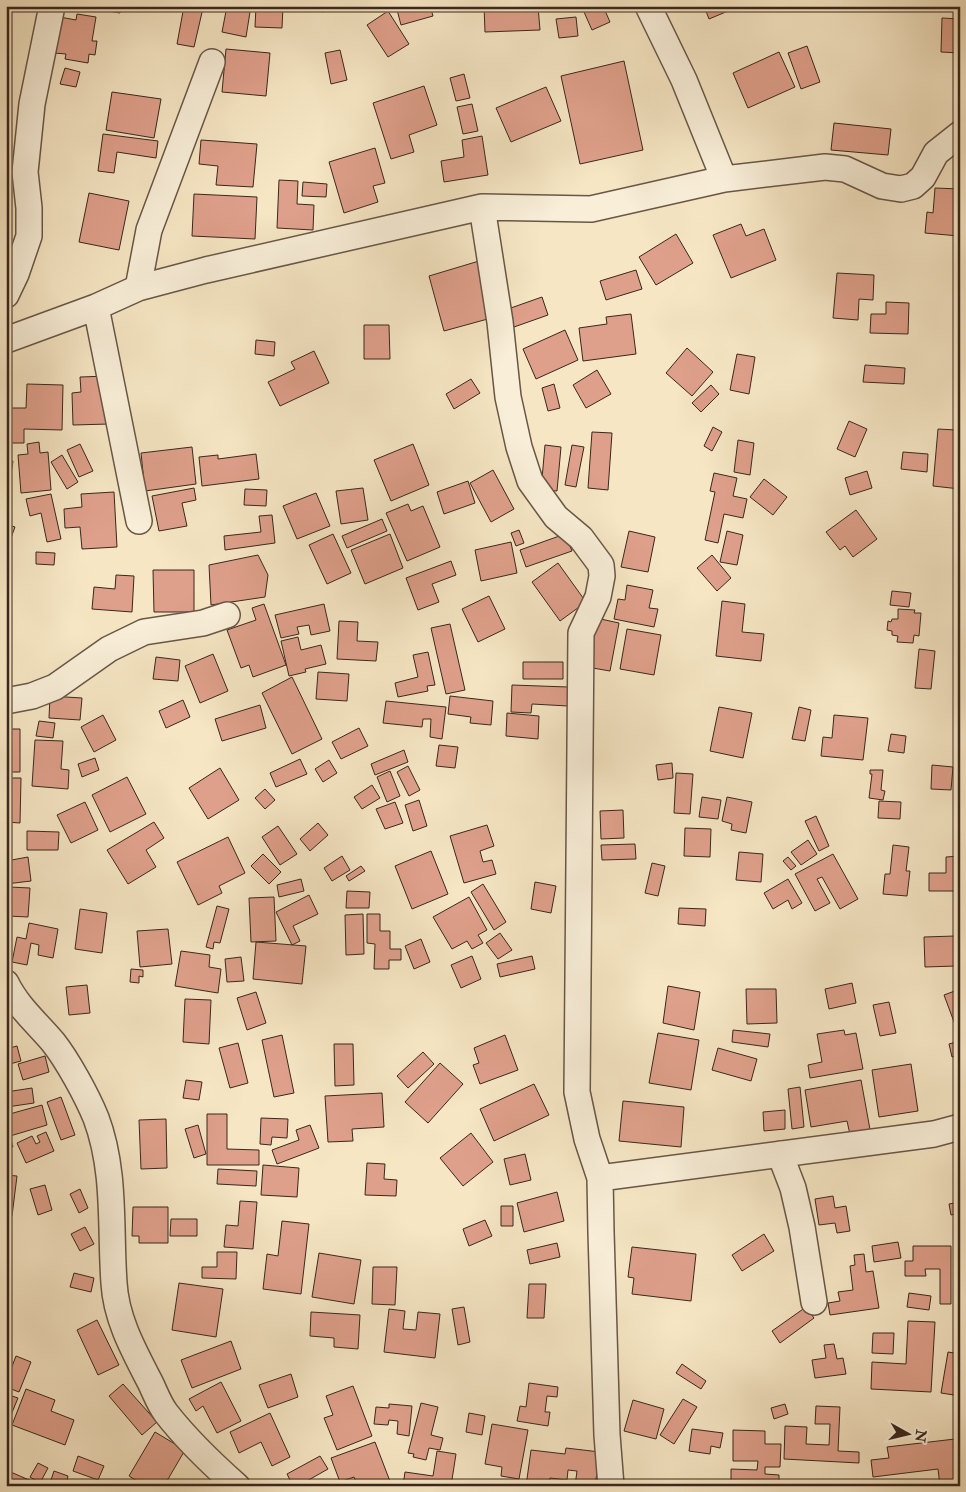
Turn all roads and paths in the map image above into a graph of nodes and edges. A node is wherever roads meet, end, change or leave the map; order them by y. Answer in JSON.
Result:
{"nodes":[{"id":1,"x":52,"y":6,"type":"edge"},
{"id":2,"x":648,"y":6,"type":"edge"},
{"id":3,"x":212,"y":62,"type":"dead end"},
{"id":4,"x":960,"y":134,"type":"edge"},
{"id":5,"x":724,"y":179,"type":"junction"},
{"id":6,"x":482,"y":207,"type":"junction"},
{"id":7,"x":138,"y":288,"type":"junction"},
{"id":8,"x":6,"y":295,"type":"edge"},
{"id":9,"x":96,"y":307,"type":"junction"},
{"id":10,"x":6,"y":339,"type":"edge"},
{"id":11,"x":139,"y":522,"type":"dead end"},
{"id":12,"x":227,"y":615,"type":"dead end"},
{"id":13,"x":6,"y":701,"type":"edge"},
{"id":14,"x":6,"y":983,"type":"edge"},
{"id":15,"x":960,"y":1127,"type":"edge"},
{"id":16,"x":780,"y":1154,"type":"junction"},
{"id":17,"x":600,"y":1178,"type":"junction"},
{"id":18,"x":814,"y":1302,"type":"dead end"},
{"id":19,"x":237,"y":1486,"type":"edge"},
{"id":20,"x":611,"y":1486,"type":"edge"}],
"edges":[{"from":1,"to":8,"type":"street"},
{"from":2,"to":5,"type":"street"},
{"from":3,"to":7,"type":"street"},
{"from":4,"to":5,"type":"street"},
{"from":5,"to":6,"type":"street"},
{"from":6,"to":7,"type":"street"},
{"from":6,"to":17,"type":"street"},
{"from":7,"to":9,"type":"street"},
{"from":9,"to":10,"type":"street"},
{"from":9,"to":11,"type":"street"},
{"from":12,"to":13,"type":"street"},
{"from":14,"to":19,"type":"street"},
{"from":15,"to":16,"type":"street"},
{"from":16,"to":17,"type":"street"},
{"from":16,"to":18,"type":"street"},
{"from":17,"to":20,"type":"street"}]}
